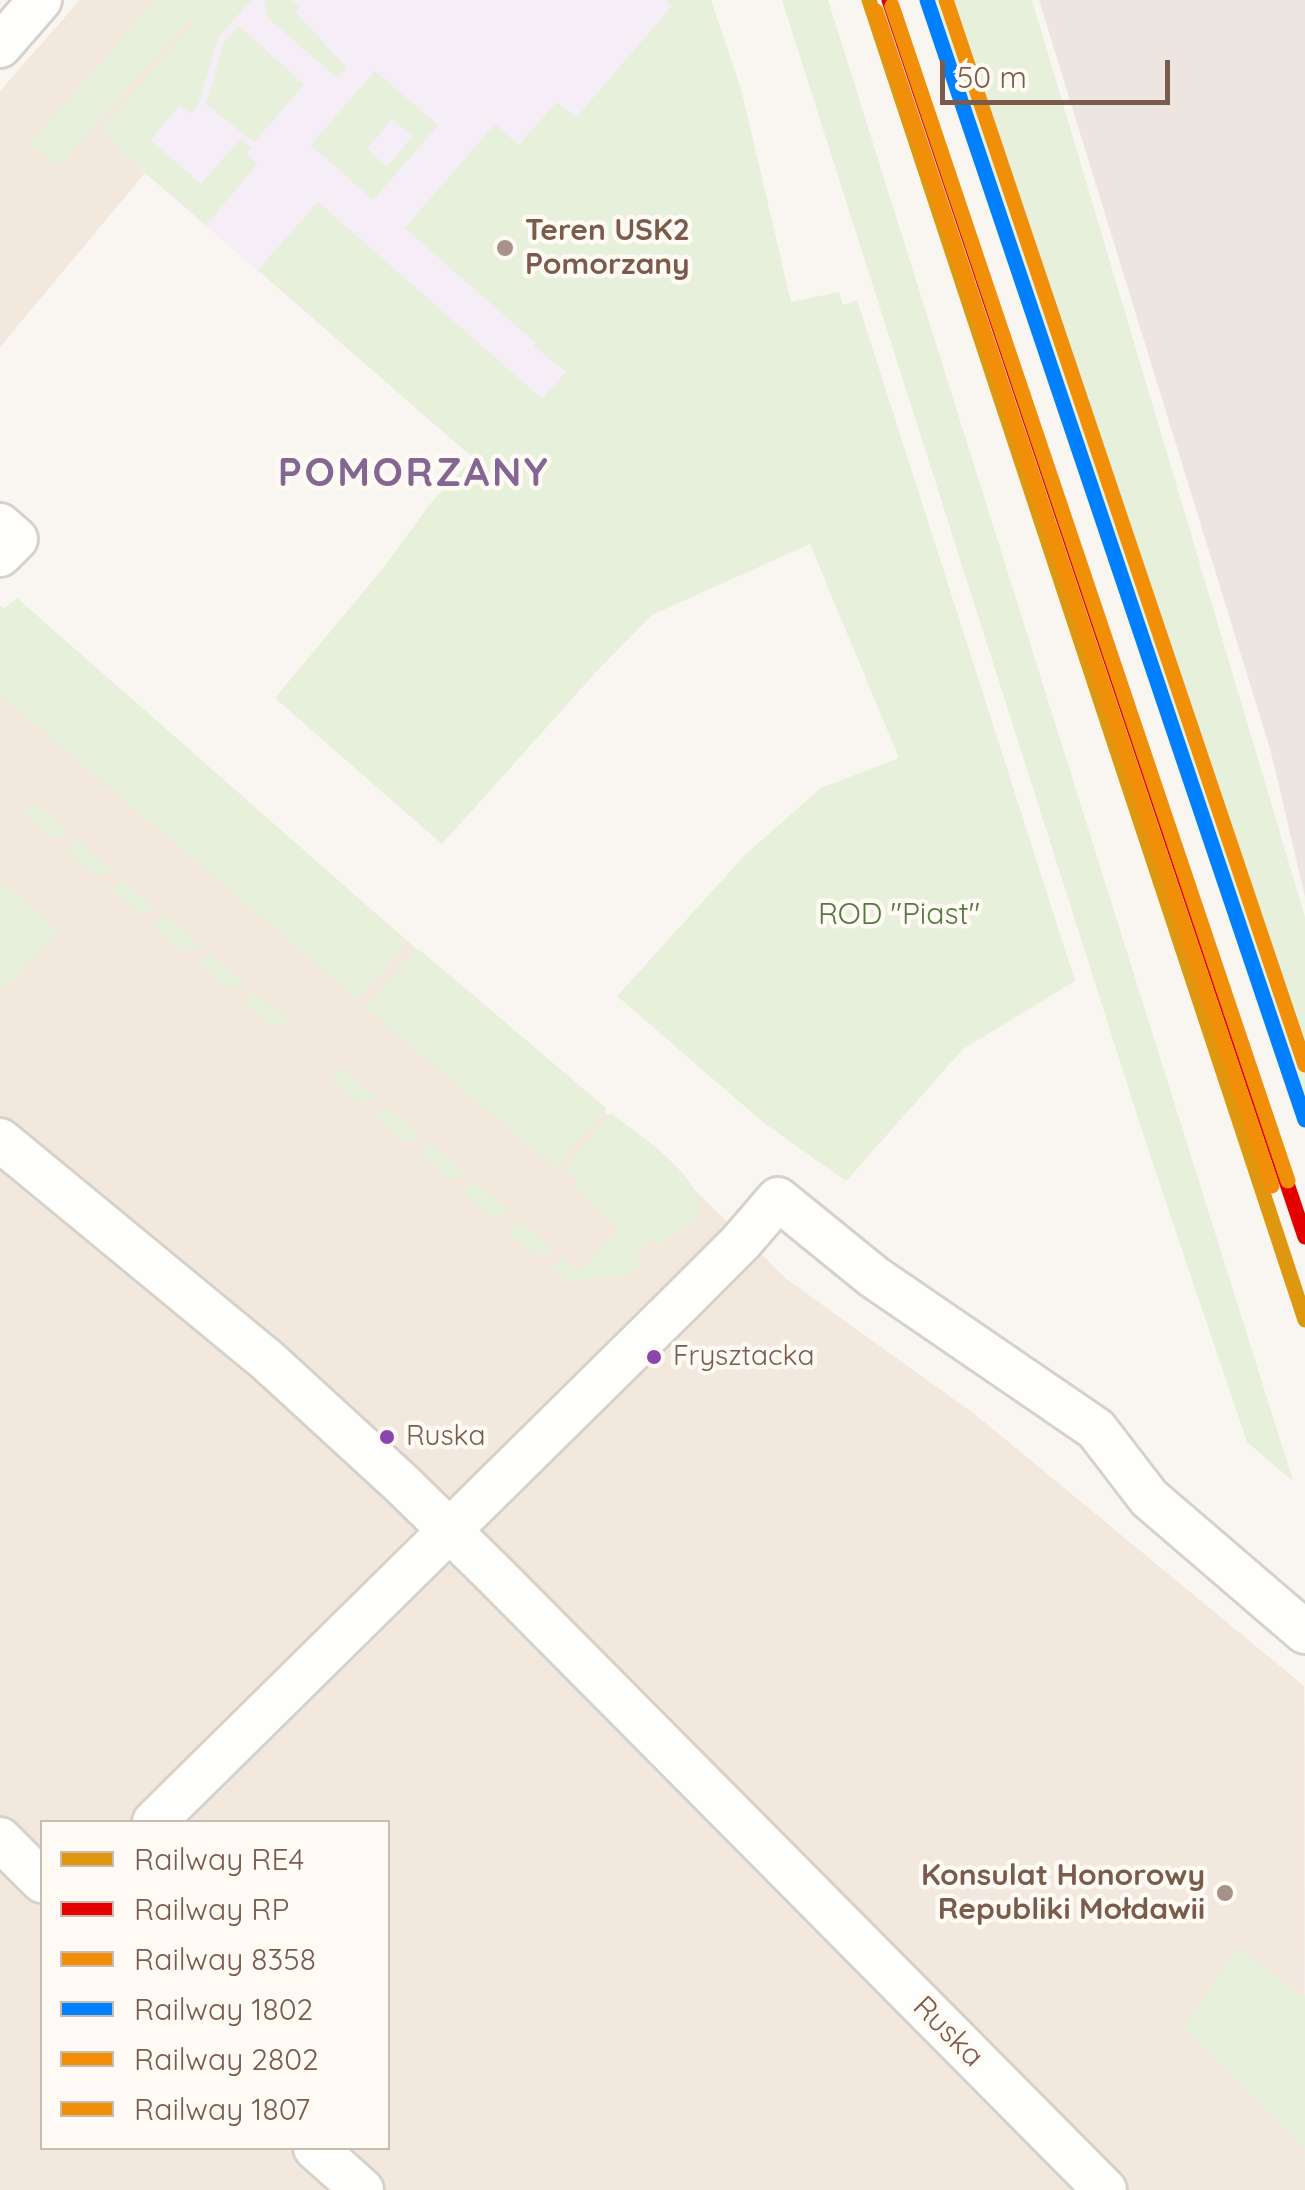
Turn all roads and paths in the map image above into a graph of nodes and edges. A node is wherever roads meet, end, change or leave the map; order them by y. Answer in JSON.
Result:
{"nodes":[{"id":1,"x":40,"y":0,"type":"edge"},
{"id":2,"x":0,"y":46,"type":"edge"},
{"id":3,"x":0,"y":1140,"type":"edge"},
{"id":4,"x":451,"y":1531,"type":"junction"},
{"id":5,"x":1305,"y":1632,"type":"edge"},
{"id":6,"x":156,"y":1820,"type":"edge"},
{"id":7,"x":0,"y":1840,"type":"edge"},
{"id":8,"x":40,"y":1879,"type":"edge"},
{"id":9,"x":317,"y":2150,"type":"edge"},
{"id":10,"x":362,"y":2190,"type":"edge"},
{"id":11,"x":1105,"y":2190,"type":"edge"}],
"edges":[{"from":1,"to":2,"type":"street"},
{"from":3,"to":4,"type":"street","name":"Ruska"},
{"from":4,"to":5,"type":"street"},
{"from":4,"to":6,"type":"street"},
{"from":4,"to":11,"type":"street","name":"Ruska"},
{"from":7,"to":8,"type":"street"},
{"from":9,"to":10,"type":"street"}]}
